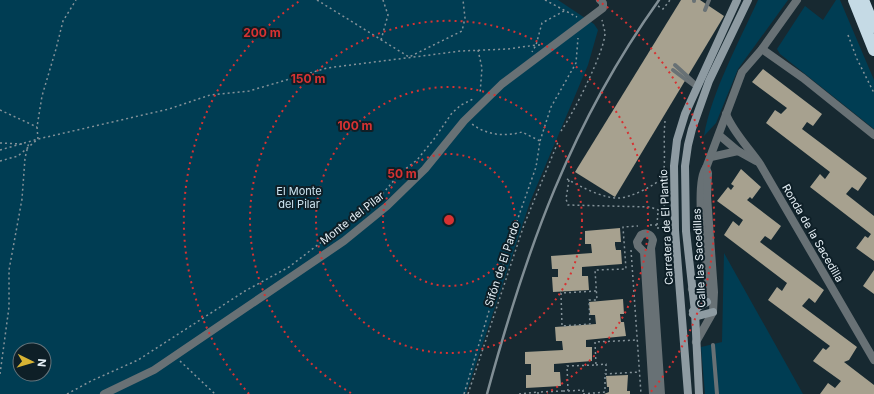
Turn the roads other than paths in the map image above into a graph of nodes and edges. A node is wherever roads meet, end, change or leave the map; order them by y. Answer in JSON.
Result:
{"nodes":[{"id":1,"x":600,"y":0,"type":"edge"},
{"id":2,"x":709,"y":0,"type":"edge"},
{"id":3,"x":737,"y":0,"type":"edge"},
{"id":4,"x":748,"y":0,"type":"edge"},
{"id":5,"x":797,"y":0,"type":"edge"},
{"id":6,"x":854,"y":0,"type":"edge"},
{"id":7,"x":863,"y":0,"type":"edge"},
{"id":8,"x":705,"y":10,"type":"dead end"},
{"id":9,"x":874,"y":26,"type":"edge"},
{"id":10,"x":762,"y":49,"type":"junction"},
{"id":11,"x":874,"y":50,"type":"edge"},
{"id":12,"x":676,"y":65,"type":"dead end"},
{"id":13,"x":673,"y":70,"type":"dead end"},
{"id":14,"x":697,"y":86,"type":"junction"},
{"id":15,"x":726,"y":114,"type":"junction"},
{"id":16,"x":736,"y":133,"type":"junction"},
{"id":17,"x":720,"y":134,"type":"junction"},
{"id":18,"x":874,"y":135,"type":"edge"},
{"id":19,"x":738,"y":152,"type":"junction"},
{"id":20,"x":711,"y":157,"type":"junction"},
{"id":21,"x":760,"y":164,"type":"junction"},
{"id":22,"x":706,"y":168,"type":"junction"},
{"id":23,"x":675,"y":230,"type":"junction"},
{"id":24,"x":692,"y":289,"type":"junction"},
{"id":25,"x":707,"y":302,"type":"junction"},
{"id":26,"x":695,"y":312,"type":"junction"},
{"id":27,"x":713,"y":312,"type":"junction"},
{"id":28,"x":696,"y":342,"type":"junction"},
{"id":29,"x":712,"y":345,"type":"dead end"},
{"id":30,"x":874,"y":360,"type":"edge"},
{"id":31,"x":687,"y":376,"type":"junction"},
{"id":32,"x":104,"y":394,"type":"edge"},
{"id":33,"x":653,"y":394,"type":"edge"},
{"id":34,"x":661,"y":394,"type":"edge"},
{"id":35,"x":688,"y":394,"type":"edge"},
{"id":36,"x":699,"y":394,"type":"edge"},
{"id":37,"x":717,"y":394,"type":"edge"}],
"edges":[{"from":1,"to":32,"type":"street","name":"Monte del Pilar"},
{"from":2,"to":8,"type":"lane"},
{"from":3,"to":14,"type":"street","name":"Carretera de El Plantío"},
{"from":4,"to":24,"type":"street","name":"Carretera de El Plantío"},
{"from":5,"to":10,"type":"street","name":"Calle las Sacedillas"},
{"from":6,"to":11,"type":"highway"},
{"from":7,"to":9,"type":"highway"},
{"from":10,"to":15,"type":"street","name":"Calle las Sacedillas"},
{"from":10,"to":18,"type":"street"},
{"from":12,"to":14,"type":"lane"},
{"from":13,"to":14,"type":"lane"},
{"from":14,"to":23,"type":"street","name":"Carretera de El Plantío"},
{"from":15,"to":16,"type":"street"},
{"from":15,"to":17,"type":"street","name":"Calle las Sacedillas"},
{"from":16,"to":17,"type":"street"},
{"from":16,"to":21,"type":"street","name":"Ronda de la Sacedilla"},
{"from":17,"to":19,"type":"street"},
{"from":17,"to":20,"type":"street","name":"Calle las Sacedillas"},
{"from":19,"to":20,"type":"street"},
{"from":19,"to":21,"type":"street"},
{"from":20,"to":22,"type":"street","name":"Calle las Sacedillas"},
{"from":21,"to":30,"type":"street","name":"Ronda de la Sacedilla"},
{"from":22,"to":25,"type":"street","name":"Calle las Sacedillas"},
{"from":22,"to":27,"type":"street","name":"Calle las Sacedillas"},
{"from":23,"to":26,"type":"street"},
{"from":23,"to":31,"type":"street","name":"Carretera de El Plantío"},
{"from":24,"to":25,"type":"street","name":"Calle las Sacedillas"},
{"from":24,"to":26,"type":"street","name":"Carretera de El Plantío"},
{"from":25,"to":26,"type":"street"},
{"from":26,"to":27,"type":"street"},
{"from":26,"to":28,"type":"street","name":"Carretera de El Plantío"},
{"from":26,"to":31,"type":"street"},
{"from":27,"to":28,"type":"street","name":"Calle las Sacedillas"},
{"from":28,"to":36,"type":"street","name":"Carretera de El Plantío"},
{"from":29,"to":37,"type":"lane"},
{"from":31,"to":35,"type":"street","name":"Carretera de El Plantío"},
{"from":33,"to":34,"type":"street","name":"Carretera de El Plantío"}]}
